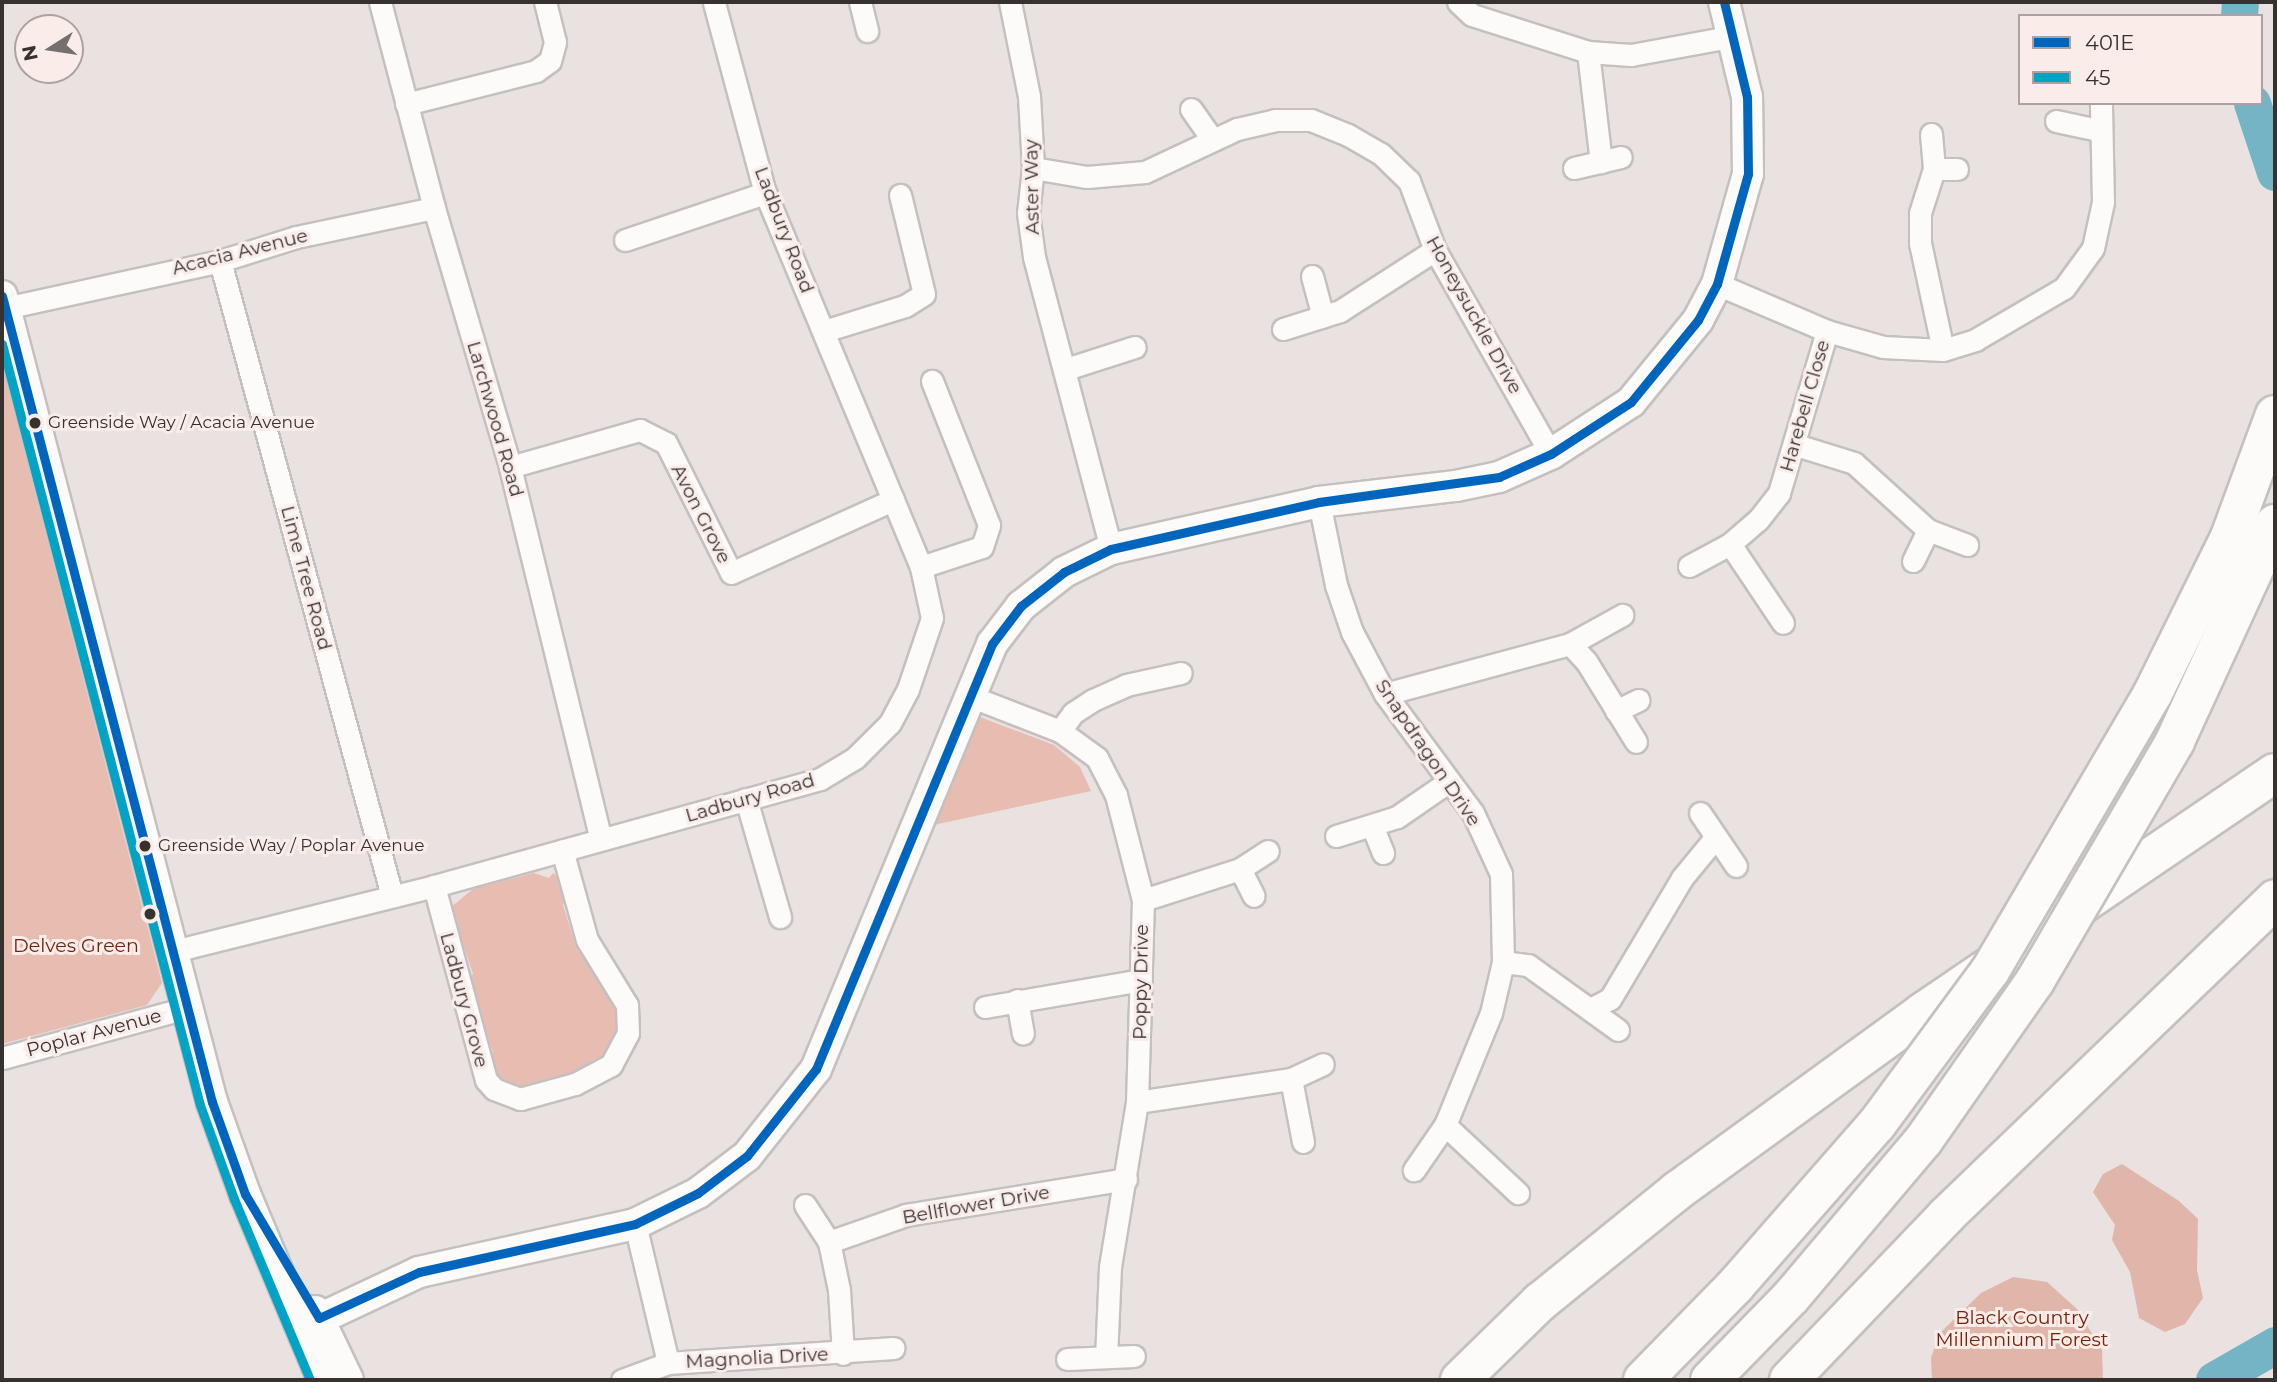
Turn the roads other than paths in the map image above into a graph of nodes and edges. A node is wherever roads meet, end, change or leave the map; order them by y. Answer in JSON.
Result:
{"nodes":[{"id":1,"x":380,"y":2,"type":"edge"},
{"id":2,"x":545,"y":2,"type":"edge"},
{"id":3,"x":714,"y":2,"type":"edge"},
{"id":4,"x":860,"y":2,"type":"edge"},
{"id":5,"x":1010,"y":2,"type":"edge"},
{"id":6,"x":1458,"y":2,"type":"edge"},
{"id":7,"x":1724,"y":2,"type":"edge"},
{"id":8,"x":867,"y":31,"type":"dead end"},
{"id":9,"x":1735,"y":36,"type":"junction"},
{"id":10,"x":1588,"y":52,"type":"junction"},
{"id":11,"x":406,"y":104,"type":"junction"},
{"id":12,"x":2101,"y":105,"type":"edge"},
{"id":13,"x":1191,"y":109,"type":"dead end"},
{"id":14,"x":2056,"y":121,"type":"dead end"},
{"id":15,"x":2098,"y":130,"type":"junction"},
{"id":16,"x":1931,"y":134,"type":"dead end"},
{"id":17,"x":1212,"y":139,"type":"junction"},
{"id":18,"x":1033,"y":168,"type":"junction"},
{"id":19,"x":1574,"y":168,"type":"dead end"},
{"id":20,"x":1934,"y":169,"type":"junction"},
{"id":21,"x":1957,"y":169,"type":"dead end"},
{"id":22,"x":765,"y":193,"type":"junction"},
{"id":23,"x":900,"y":195,"type":"dead end"},
{"id":24,"x":434,"y":208,"type":"junction"},
{"id":25,"x":625,"y":240,"type":"dead end"},
{"id":26,"x":1435,"y":250,"type":"junction"},
{"id":27,"x":220,"y":261,"type":"junction"},
{"id":28,"x":1312,"y":276,"type":"dead end"},
{"id":29,"x":1717,"y":284,"type":"junction"},
{"id":30,"x":3,"y":302,"type":"edge"},
{"id":31,"x":1324,"y":317,"type":"junction"},
{"id":32,"x":1283,"y":328,"type":"dead end"},
{"id":33,"x":824,"y":331,"type":"junction"},
{"id":34,"x":1827,"y":331,"type":"junction"},
{"id":35,"x":1135,"y":347,"type":"dead end"},
{"id":36,"x":1943,"y":350,"type":"junction"},
{"id":37,"x":1066,"y":369,"type":"junction"},
{"id":38,"x":932,"y":381,"type":"dead end"},
{"id":39,"x":2275,"y":415,"type":"edge"},
{"id":40,"x":1796,"y":445,"type":"junction"},
{"id":41,"x":1551,"y":454,"type":"junction"},
{"id":42,"x":510,"y":467,"type":"junction"},
{"id":43,"x":893,"y":500,"type":"junction"},
{"id":44,"x":1319,"y":502,"type":"junction"},
{"id":45,"x":2275,"y":524,"type":"edge"},
{"id":46,"x":1928,"y":530,"type":"junction"},
{"id":47,"x":1730,"y":544,"type":"junction"},
{"id":48,"x":1967,"y":545,"type":"dead end"},
{"id":49,"x":1111,"y":549,"type":"junction"},
{"id":50,"x":1913,"y":561,"type":"dead end"},
{"id":51,"x":1689,"y":566,"type":"dead end"},
{"id":52,"x":921,"y":567,"type":"junction"},
{"id":53,"x":1622,"y":615,"type":"dead end"},
{"id":54,"x":1783,"y":623,"type":"dead end"},
{"id":55,"x":1570,"y":644,"type":"junction"},
{"id":56,"x":1181,"y":673,"type":"dead end"},
{"id":57,"x":1385,"y":694,"type":"junction"},
{"id":58,"x":967,"y":695,"type":"junction"},
{"id":59,"x":1639,"y":699,"type":"dead end"},
{"id":60,"x":1616,"y":711,"type":"junction"},
{"id":61,"x":1060,"y":731,"type":"junction"},
{"id":62,"x":1636,"y":742,"type":"dead end"},
{"id":63,"x":2275,"y":773,"type":"edge"},
{"id":64,"x":1448,"y":782,"type":"junction"},
{"id":65,"x":746,"y":799,"type":"junction"},
{"id":66,"x":1700,"y":813,"type":"dead end"},
{"id":67,"x":1373,"y":828,"type":"junction"},
{"id":68,"x":1336,"y":836,"type":"dead end"},
{"id":69,"x":1715,"y":838,"type":"junction"},
{"id":70,"x":601,"y":839,"type":"junction"},
{"id":71,"x":562,"y":850,"type":"junction"},
{"id":72,"x":1268,"y":851,"type":"dead end"},
{"id":73,"x":1383,"y":853,"type":"dead end"},
{"id":74,"x":1736,"y":866,"type":"dead end"},
{"id":75,"x":1240,"y":869,"type":"junction"},
{"id":76,"x":434,"y":886,"type":"junction"},
{"id":77,"x":392,"y":896,"type":"junction"},
{"id":78,"x":1254,"y":896,"type":"dead end"},
{"id":79,"x":2275,"y":899,"type":"edge"},
{"id":80,"x":1143,"y":900,"type":"junction"},
{"id":81,"x":780,"y":917,"type":"dead end"},
{"id":82,"x":174,"y":951,"type":"junction"},
{"id":83,"x":1503,"y":962,"type":"junction"},
{"id":84,"x":1141,"y":980,"type":"junction"},
{"id":85,"x":1017,"y":1000,"type":"junction"},
{"id":86,"x":985,"y":1007,"type":"dead end"},
{"id":87,"x":1592,"y":1007,"type":"junction"},
{"id":88,"x":186,"y":1008,"type":"junction"},
{"id":89,"x":1618,"y":1030,"type":"dead end"},
{"id":90,"x":1023,"y":1033,"type":"dead end"},
{"id":91,"x":2,"y":1058,"type":"edge"},
{"id":92,"x":1323,"y":1063,"type":"dead end"},
{"id":93,"x":1291,"y":1079,"type":"junction"},
{"id":94,"x":1137,"y":1102,"type":"junction"},
{"id":95,"x":1445,"y":1125,"type":"junction"},
{"id":96,"x":1303,"y":1142,"type":"dead end"},
{"id":97,"x":1414,"y":1170,"type":"dead end"},
{"id":98,"x":1126,"y":1179,"type":"junction"},
{"id":99,"x":1518,"y":1193,"type":"dead end"},
{"id":100,"x":805,"y":1205,"type":"dead end"},
{"id":101,"x":635,"y":1224,"type":"junction"},
{"id":102,"x":828,"y":1242,"type":"junction"},
{"id":103,"x":311,"y":1323,"type":"junction"},
{"id":104,"x":894,"y":1349,"type":"dead end"},
{"id":105,"x":843,"y":1354,"type":"junction"},
{"id":106,"x":1134,"y":1356,"type":"dead end"},
{"id":107,"x":1106,"y":1357,"type":"junction"},
{"id":108,"x":1067,"y":1359,"type":"dead end"},
{"id":109,"x":668,"y":1363,"type":"junction"},
{"id":110,"x":323,"y":1380,"type":"edge"},
{"id":111,"x":348,"y":1380,"type":"edge"},
{"id":112,"x":622,"y":1380,"type":"edge"},
{"id":113,"x":1460,"y":1380,"type":"edge"},
{"id":114,"x":1643,"y":1380,"type":"edge"},
{"id":115,"x":1710,"y":1380,"type":"edge"},
{"id":116,"x":1789,"y":1380,"type":"edge"}],
"edges":[{"from":1,"to":11,"type":"street","name":"Larchwood Road"},
{"from":2,"to":11,"type":"street"},
{"from":3,"to":22,"type":"street","name":"Ladbury Road"},
{"from":4,"to":8,"type":"street"},
{"from":5,"to":18,"type":"street","name":"Aster Way"},
{"from":6,"to":10,"type":"street"},
{"from":7,"to":9,"type":"street"},
{"from":9,"to":10,"type":"street"},
{"from":9,"to":29,"type":"street"},
{"from":10,"to":19,"type":"street"},
{"from":11,"to":24,"type":"street","name":"Larchwood Road"},
{"from":12,"to":15,"type":"street"},
{"from":13,"to":17,"type":"street"},
{"from":14,"to":15,"type":"street"},
{"from":15,"to":36,"type":"street"},
{"from":16,"to":20,"type":"street"},
{"from":17,"to":18,"type":"street","name":"Honeysuckle Drive"},
{"from":17,"to":26,"type":"street","name":"Honeysuckle Drive"},
{"from":18,"to":37,"type":"street","name":"Aster Way"},
{"from":20,"to":21,"type":"street"},
{"from":20,"to":36,"type":"street"},
{"from":22,"to":25,"type":"street"},
{"from":22,"to":33,"type":"street","name":"Ladbury Road"},
{"from":23,"to":33,"type":"street"},
{"from":24,"to":27,"type":"street","name":"Acacia Avenue"},
{"from":24,"to":42,"type":"street","name":"Larchwood Road"},
{"from":26,"to":31,"type":"street"},
{"from":26,"to":41,"type":"street","name":"Honeysuckle Drive"},
{"from":27,"to":30,"type":"street","name":"Acacia Avenue"},
{"from":27,"to":77,"type":"street","name":"Lime Tree Road"},
{"from":28,"to":31,"type":"street"},
{"from":29,"to":34,"type":"street"},
{"from":29,"to":41,"type":"street"},
{"from":30,"to":82,"type":"street"},
{"from":31,"to":32,"type":"street"},
{"from":33,"to":43,"type":"street","name":"Ladbury Road"},
{"from":34,"to":36,"type":"street"},
{"from":34,"to":40,"type":"street","name":"Harebell Close"},
{"from":35,"to":37,"type":"street"},
{"from":37,"to":49,"type":"street","name":"Aster Way"},
{"from":38,"to":52,"type":"street"},
{"from":39,"to":114,"type":"highway","bridge":true},
{"from":40,"to":46,"type":"street"},
{"from":40,"to":47,"type":"street","name":"Harebell Close"},
{"from":41,"to":44,"type":"street"},
{"from":42,"to":43,"type":"street","name":"Avon Grove"},
{"from":42,"to":70,"type":"street","name":"Larchwood Road"},
{"from":43,"to":52,"type":"street","name":"Ladbury Road"},
{"from":44,"to":49,"type":"street"},
{"from":44,"to":57,"type":"street","name":"Snapdragon Drive"},
{"from":45,"to":115,"type":"highway","bridge":true},
{"from":46,"to":48,"type":"street"},
{"from":46,"to":50,"type":"street"},
{"from":47,"to":51,"type":"street","name":"Harebell Close"},
{"from":47,"to":54,"type":"street"},
{"from":49,"to":58,"type":"street"},
{"from":52,"to":65,"type":"street","name":"Ladbury Road"},
{"from":53,"to":55,"type":"street"},
{"from":55,"to":57,"type":"street"},
{"from":55,"to":60,"type":"street"},
{"from":56,"to":61,"type":"street"},
{"from":57,"to":64,"type":"street","name":"Snapdragon Drive"},
{"from":58,"to":61,"type":"street","name":"Poppy Drive"},
{"from":58,"to":101,"type":"street"},
{"from":59,"to":60,"type":"street"},
{"from":60,"to":62,"type":"street"},
{"from":61,"to":80,"type":"street","name":"Poppy Drive"},
{"from":63,"to":113,"type":"highway","bridge":true},
{"from":64,"to":67,"type":"street"},
{"from":64,"to":83,"type":"street","name":"Snapdragon Drive"},
{"from":65,"to":70,"type":"street","name":"Ladbury Road"},
{"from":65,"to":81,"type":"street"},
{"from":66,"to":69,"type":"street"},
{"from":67,"to":68,"type":"street"},
{"from":67,"to":73,"type":"street"},
{"from":69,"to":74,"type":"street"},
{"from":69,"to":87,"type":"street"},
{"from":70,"to":71,"type":"street","name":"Ladbury Road"},
{"from":71,"to":76,"type":"street","name":"Ladbury Road"},
{"from":71,"to":76,"type":"street","name":"Ladbury Grove"},
{"from":72,"to":75,"type":"street"},
{"from":75,"to":78,"type":"street"},
{"from":75,"to":80,"type":"street"},
{"from":76,"to":77,"type":"street","name":"Ladbury Road"},
{"from":77,"to":82,"type":"street","name":"Ladbury Road"},
{"from":79,"to":116,"type":"highway"},
{"from":80,"to":84,"type":"street","name":"Poppy Drive"},
{"from":82,"to":88,"type":"street"},
{"from":83,"to":87,"type":"street"},
{"from":83,"to":95,"type":"street","name":"Snapdragon Drive"},
{"from":84,"to":85,"type":"street"},
{"from":84,"to":94,"type":"street","name":"Poppy Drive"},
{"from":85,"to":86,"type":"street"},
{"from":85,"to":90,"type":"street"},
{"from":87,"to":89,"type":"street"},
{"from":88,"to":91,"type":"street","name":"Poplar Avenue"},
{"from":88,"to":103,"type":"street"},
{"from":92,"to":93,"type":"street"},
{"from":93,"to":94,"type":"street"},
{"from":93,"to":96,"type":"street"},
{"from":94,"to":98,"type":"street","name":"Poppy Drive"},
{"from":95,"to":97,"type":"street","name":"Snapdragon Drive"},
{"from":95,"to":99,"type":"street"},
{"from":98,"to":102,"type":"street","name":"Bellflower Drive"},
{"from":98,"to":107,"type":"street","name":"Poppy Drive"},
{"from":100,"to":102,"type":"street"},
{"from":101,"to":103,"type":"street"},
{"from":101,"to":109,"type":"street"},
{"from":102,"to":105,"type":"street"},
{"from":103,"to":110,"type":"street"},
{"from":103,"to":111,"type":"street"},
{"from":104,"to":105,"type":"street","name":"Magnolia Drive"},
{"from":105,"to":109,"type":"street","name":"Magnolia Drive"},
{"from":106,"to":107,"type":"street"},
{"from":107,"to":108,"type":"street"},
{"from":109,"to":112,"type":"street","name":"Magnolia Drive"}]}
